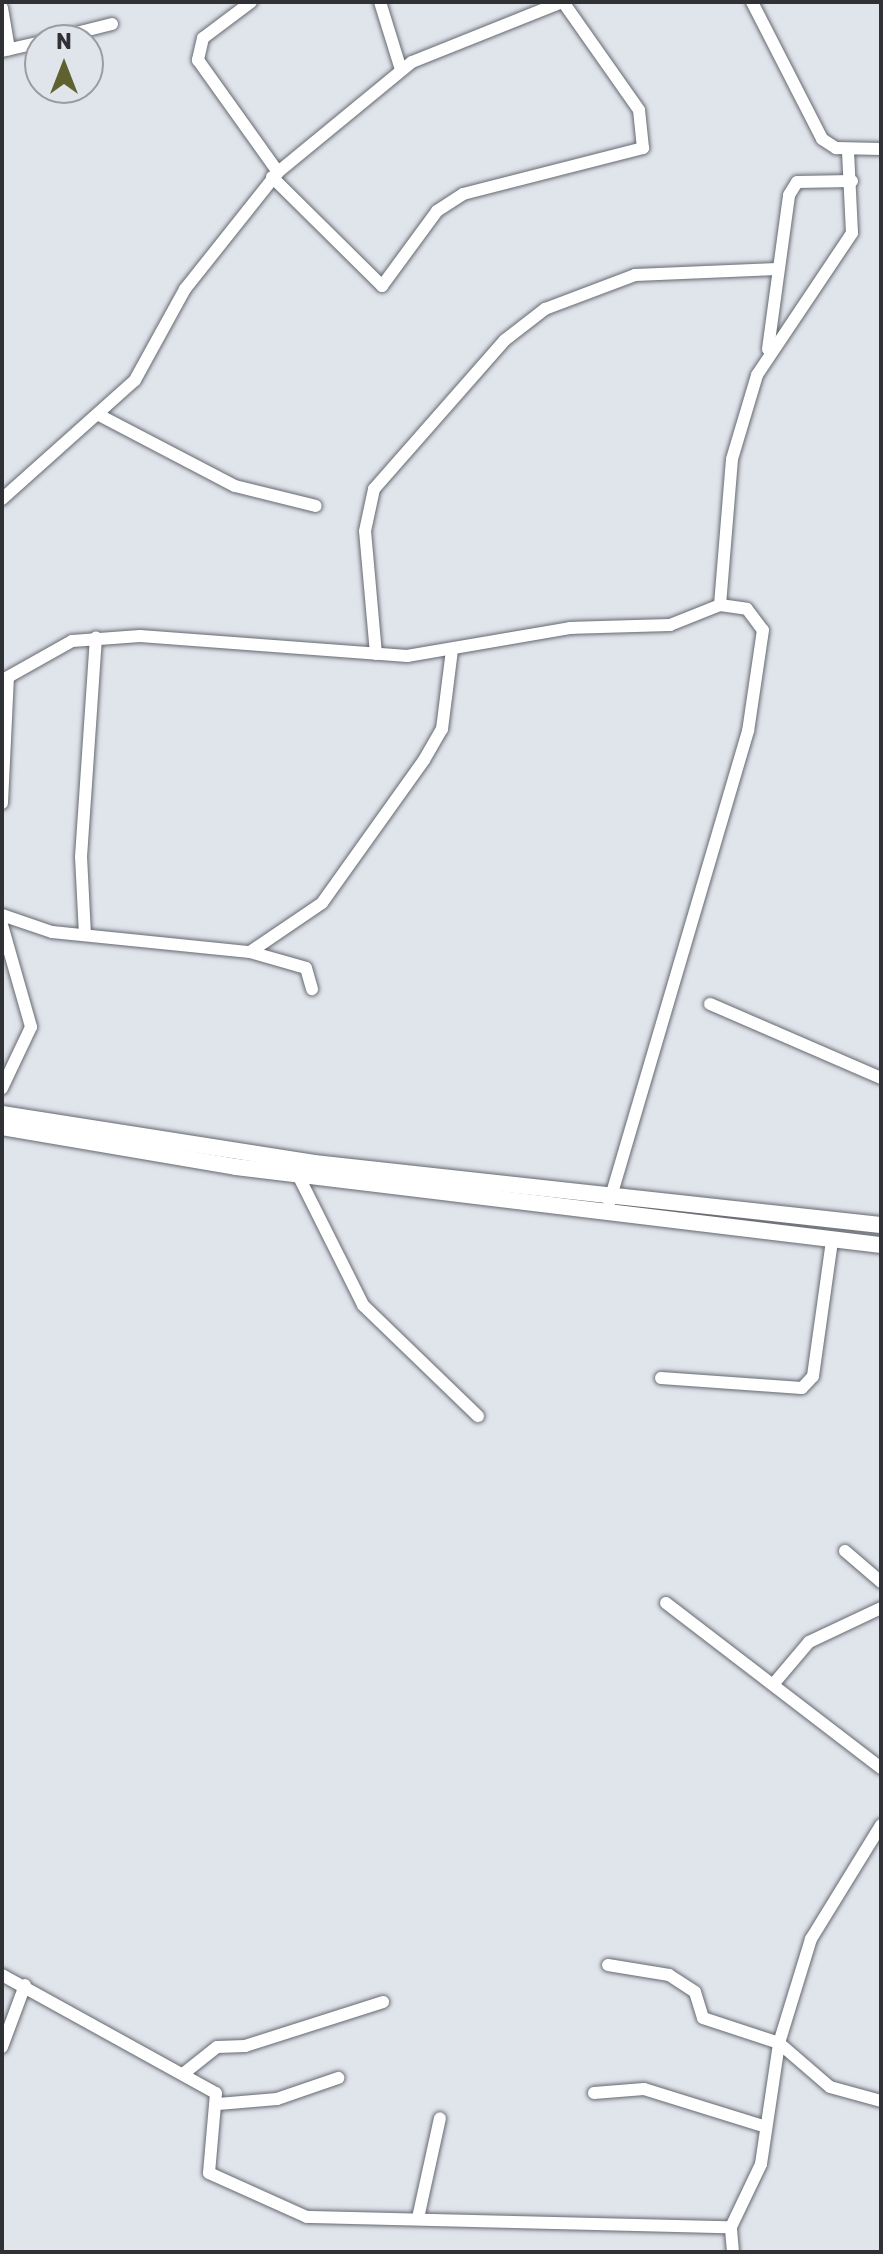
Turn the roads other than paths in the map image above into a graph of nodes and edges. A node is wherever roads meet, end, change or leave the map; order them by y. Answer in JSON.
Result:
{"nodes":[{"id":1,"x":251,"y":2,"type":"edge"},
{"id":2,"x":380,"y":2,"type":"edge"},
{"id":3,"x":562,"y":2,"type":"edge"},
{"id":4,"x":752,"y":2,"type":"edge"},
{"id":5,"x":2,"y":8,"type":"edge"},
{"id":6,"x":112,"y":24,"type":"dead end"},
{"id":7,"x":104,"y":26,"type":"edge"},
{"id":8,"x":6,"y":50,"type":"edge"},
{"id":9,"x":401,"y":70,"type":"junction"},
{"id":10,"x":881,"y":149,"type":"edge"},
{"id":11,"x":848,"y":150,"type":"junction"},
{"id":12,"x":275,"y":175,"type":"junction"},
{"id":13,"x":852,"y":181,"type":"junction"},
{"id":14,"x":777,"y":269,"type":"junction"},
{"id":15,"x":767,"y":356,"type":"junction"},
{"id":16,"x":99,"y":415,"type":"junction"},
{"id":17,"x":2,"y":499,"type":"edge"},
{"id":18,"x":316,"y":506,"type":"dead end"},
{"id":19,"x":720,"y":605,"type":"junction"},
{"id":20,"x":96,"y":638,"type":"junction"},
{"id":21,"x":452,"y":650,"type":"junction"},
{"id":22,"x":376,"y":654,"type":"junction"},
{"id":23,"x":2,"y":803,"type":"edge"},
{"id":24,"x":2,"y":915,"type":"edge"},
{"id":25,"x":2,"y":925,"type":"edge"},
{"id":26,"x":85,"y":935,"type":"junction"},
{"id":27,"x":250,"y":952,"type":"junction"},
{"id":28,"x":312,"y":989,"type":"dead end"},
{"id":29,"x":710,"y":1004,"type":"dead end"},
{"id":30,"x":881,"y":1078,"type":"edge"},
{"id":31,"x":2,"y":1088,"type":"edge"},
{"id":32,"x":2,"y":1114,"type":"edge"},
{"id":33,"x":2,"y":1127,"type":"edge"},
{"id":34,"x":298,"y":1175,"type":"junction"},
{"id":35,"x":609,"y":1203,"type":"junction"},
{"id":36,"x":881,"y":1225,"type":"edge"},
{"id":37,"x":832,"y":1240,"type":"junction"},
{"id":38,"x":881,"y":1245,"type":"edge"},
{"id":39,"x":661,"y":1378,"type":"dead end"},
{"id":40,"x":478,"y":1416,"type":"dead end"},
{"id":41,"x":845,"y":1551,"type":"dead end"},
{"id":42,"x":881,"y":1582,"type":"edge"},
{"id":43,"x":666,"y":1603,"type":"dead end"},
{"id":44,"x":881,"y":1608,"type":"edge"},
{"id":45,"x":776,"y":1681,"type":"junction"},
{"id":46,"x":881,"y":1768,"type":"edge"},
{"id":47,"x":881,"y":1825,"type":"edge"},
{"id":48,"x":608,"y":1965,"type":"dead end"},
{"id":49,"x":2,"y":1975,"type":"edge"},
{"id":50,"x":25,"y":1985,"type":"junction"},
{"id":51,"x":383,"y":2002,"type":"dead end"},
{"id":52,"x":779,"y":2043,"type":"junction"},
{"id":53,"x":2,"y":2047,"type":"edge"},
{"id":54,"x":183,"y":2074,"type":"junction"},
{"id":55,"x":338,"y":2078,"type":"dead end"},
{"id":56,"x":594,"y":2093,"type":"dead end"},
{"id":57,"x":881,"y":2101,"type":"edge"},
{"id":58,"x":218,"y":2104,"type":"junction"},
{"id":59,"x":440,"y":2118,"type":"dead end"},
{"id":60,"x":766,"y":2127,"type":"junction"},
{"id":61,"x":418,"y":2218,"type":"junction"},
{"id":62,"x":731,"y":2227,"type":"junction"},
{"id":63,"x":733,"y":2252,"type":"edge"}],
"edges":[{"from":1,"to":12,"type":"street"},
{"from":2,"to":9,"type":"street"},
{"from":3,"to":9,"type":"street"},
{"from":3,"to":12,"type":"street"},
{"from":4,"to":11,"type":"street"},
{"from":5,"to":8,"type":"street"},
{"from":6,"to":7,"type":"street"},
{"from":9,"to":12,"type":"street"},
{"from":10,"to":11,"type":"street"},
{"from":11,"to":13,"type":"street"},
{"from":12,"to":16,"type":"street"},
{"from":13,"to":14,"type":"street"},
{"from":13,"to":15,"type":"street"},
{"from":14,"to":15,"type":"street"},
{"from":14,"to":22,"type":"street"},
{"from":15,"to":19,"type":"street"},
{"from":16,"to":17,"type":"street"},
{"from":16,"to":18,"type":"street"},
{"from":19,"to":21,"type":"street"},
{"from":19,"to":35,"type":"street"},
{"from":20,"to":22,"type":"street"},
{"from":20,"to":23,"type":"street"},
{"from":20,"to":26,"type":"street"},
{"from":21,"to":22,"type":"street"},
{"from":21,"to":27,"type":"street"},
{"from":24,"to":26,"type":"street"},
{"from":25,"to":31,"type":"street"},
{"from":26,"to":27,"type":"street"},
{"from":27,"to":28,"type":"street"},
{"from":29,"to":30,"type":"street"},
{"from":32,"to":35,"type":"main road"},
{"from":33,"to":34,"type":"main road"},
{"from":34,"to":35,"type":"main road"},
{"from":34,"to":40,"type":"street"},
{"from":35,"to":36,"type":"main road"},
{"from":35,"to":37,"type":"main road"},
{"from":37,"to":38,"type":"main road"},
{"from":37,"to":39,"type":"street"},
{"from":41,"to":42,"type":"street"},
{"from":43,"to":45,"type":"street"},
{"from":44,"to":45,"type":"street"},
{"from":45,"to":46,"type":"street"},
{"from":47,"to":52,"type":"street"},
{"from":48,"to":52,"type":"street"},
{"from":49,"to":50,"type":"street"},
{"from":50,"to":53,"type":"street"},
{"from":50,"to":54,"type":"street"},
{"from":51,"to":54,"type":"street"},
{"from":52,"to":57,"type":"street"},
{"from":52,"to":60,"type":"street"},
{"from":54,"to":58,"type":"street"},
{"from":55,"to":58,"type":"street"},
{"from":56,"to":60,"type":"street"},
{"from":58,"to":61,"type":"street"},
{"from":59,"to":61,"type":"street"},
{"from":60,"to":62,"type":"street"},
{"from":61,"to":62,"type":"street"},
{"from":62,"to":63,"type":"street"}]}
